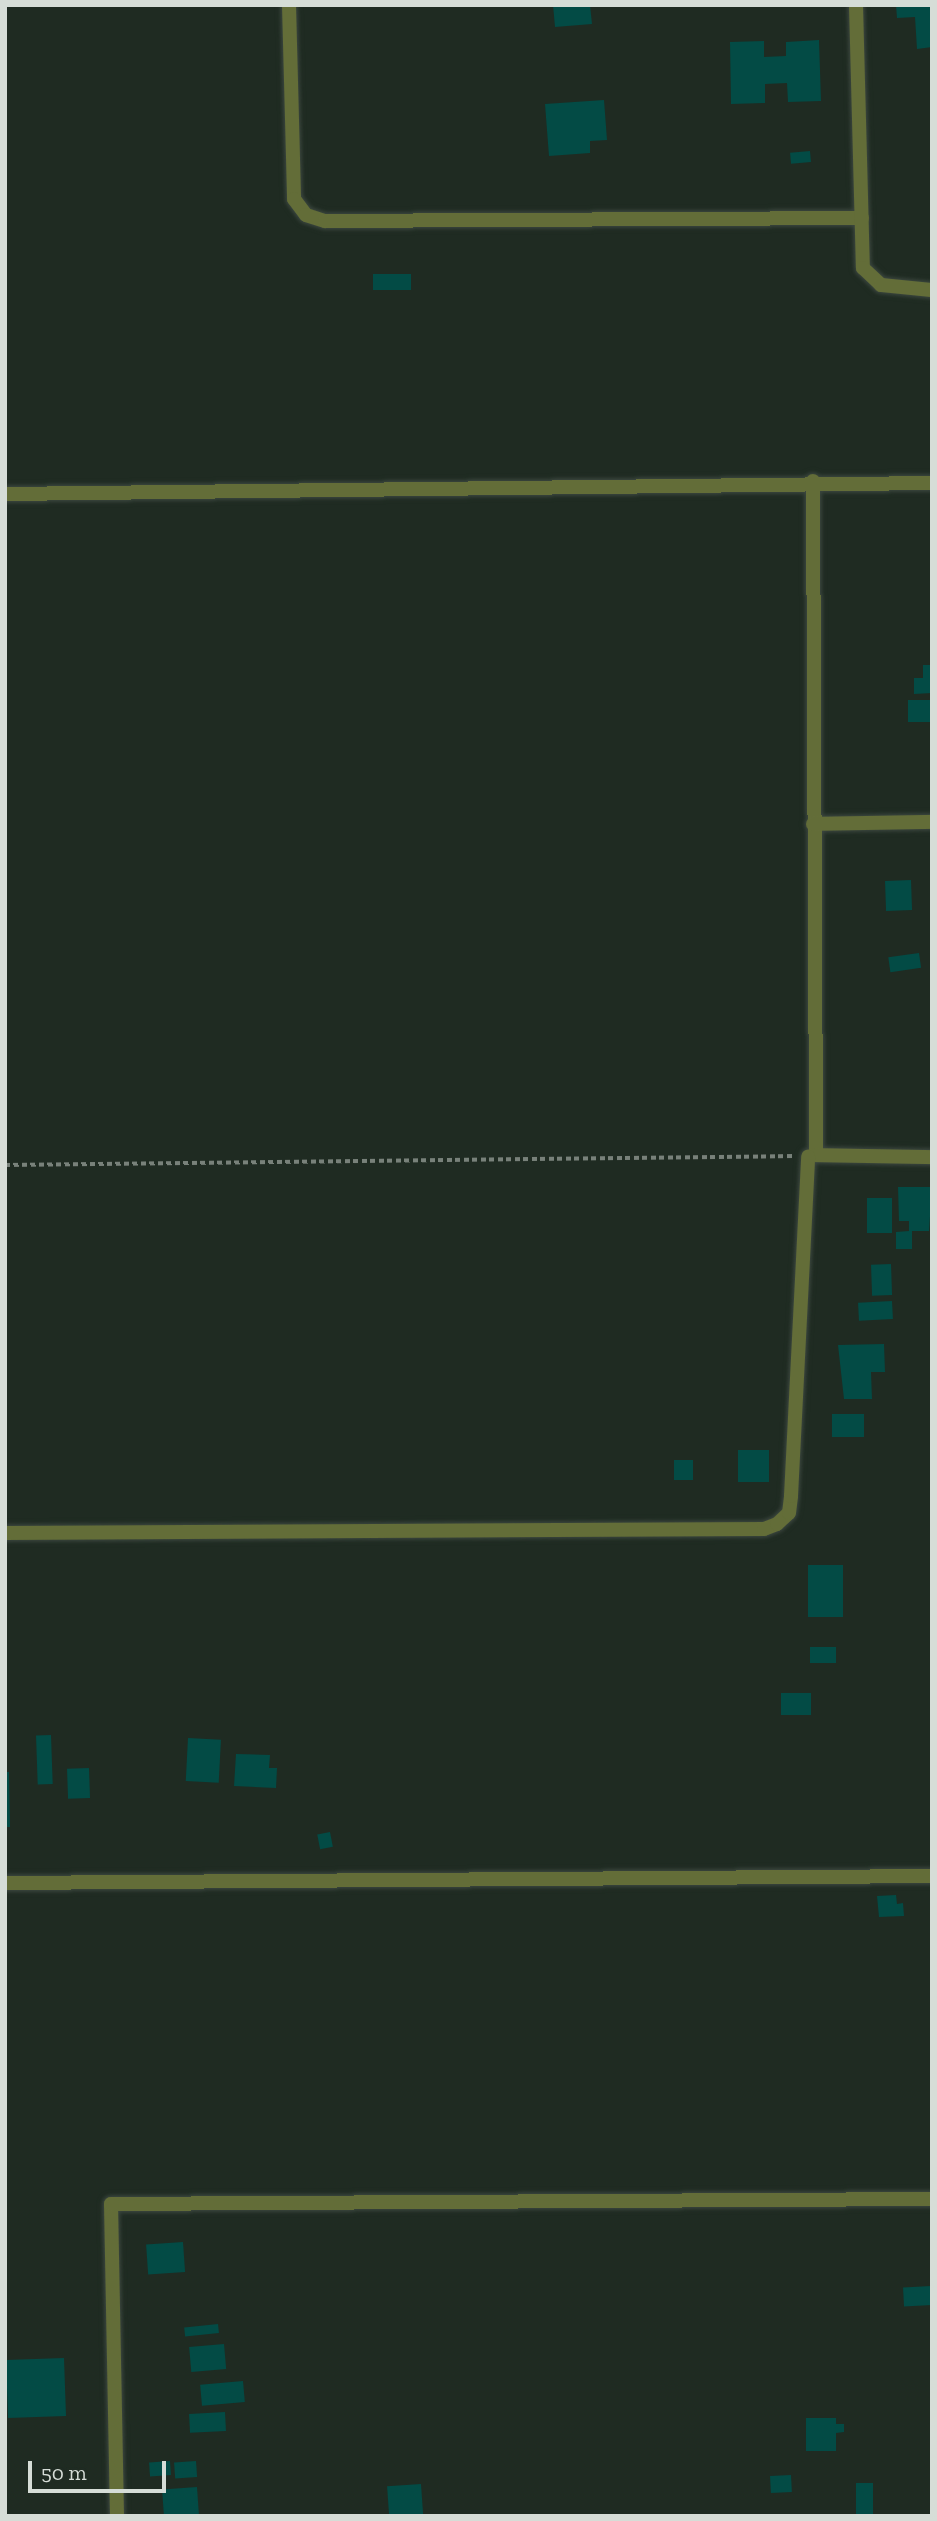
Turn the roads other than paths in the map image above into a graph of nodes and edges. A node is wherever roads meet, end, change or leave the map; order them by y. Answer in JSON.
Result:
{"nodes":[{"id":1,"x":289,"y":5,"type":"edge"},
{"id":2,"x":856,"y":5,"type":"edge"},
{"id":3,"x":862,"y":218,"type":"junction"},
{"id":4,"x":932,"y":289,"type":"edge"},
{"id":5,"x":813,"y":481,"type":"junction"},
{"id":6,"x":932,"y":483,"type":"edge"},
{"id":7,"x":5,"y":494,"type":"edge"},
{"id":8,"x":932,"y":822,"type":"edge"},
{"id":9,"x":813,"y":824,"type":"junction"},
{"id":10,"x":808,"y":1156,"type":"road end"},
{"id":11,"x":932,"y":1157,"type":"edge"},
{"id":12,"x":5,"y":1533,"type":"edge"},
{"id":13,"x":932,"y":1876,"type":"edge"},
{"id":14,"x":5,"y":1883,"type":"edge"},
{"id":15,"x":932,"y":2199,"type":"edge"},
{"id":16,"x":117,"y":2516,"type":"edge"}],
"edges":[{"from":1,"to":3,"type":"street"},
{"from":2,"to":3,"type":"street"},
{"from":3,"to":4,"type":"street"},
{"from":5,"to":6,"type":"street"},
{"from":5,"to":7,"type":"street"},
{"from":5,"to":9,"type":"street"},
{"from":8,"to":9,"type":"street"},
{"from":9,"to":11,"type":"street"},
{"from":10,"to":12,"type":"street"},
{"from":13,"to":14,"type":"street"},
{"from":15,"to":16,"type":"street"}]}
